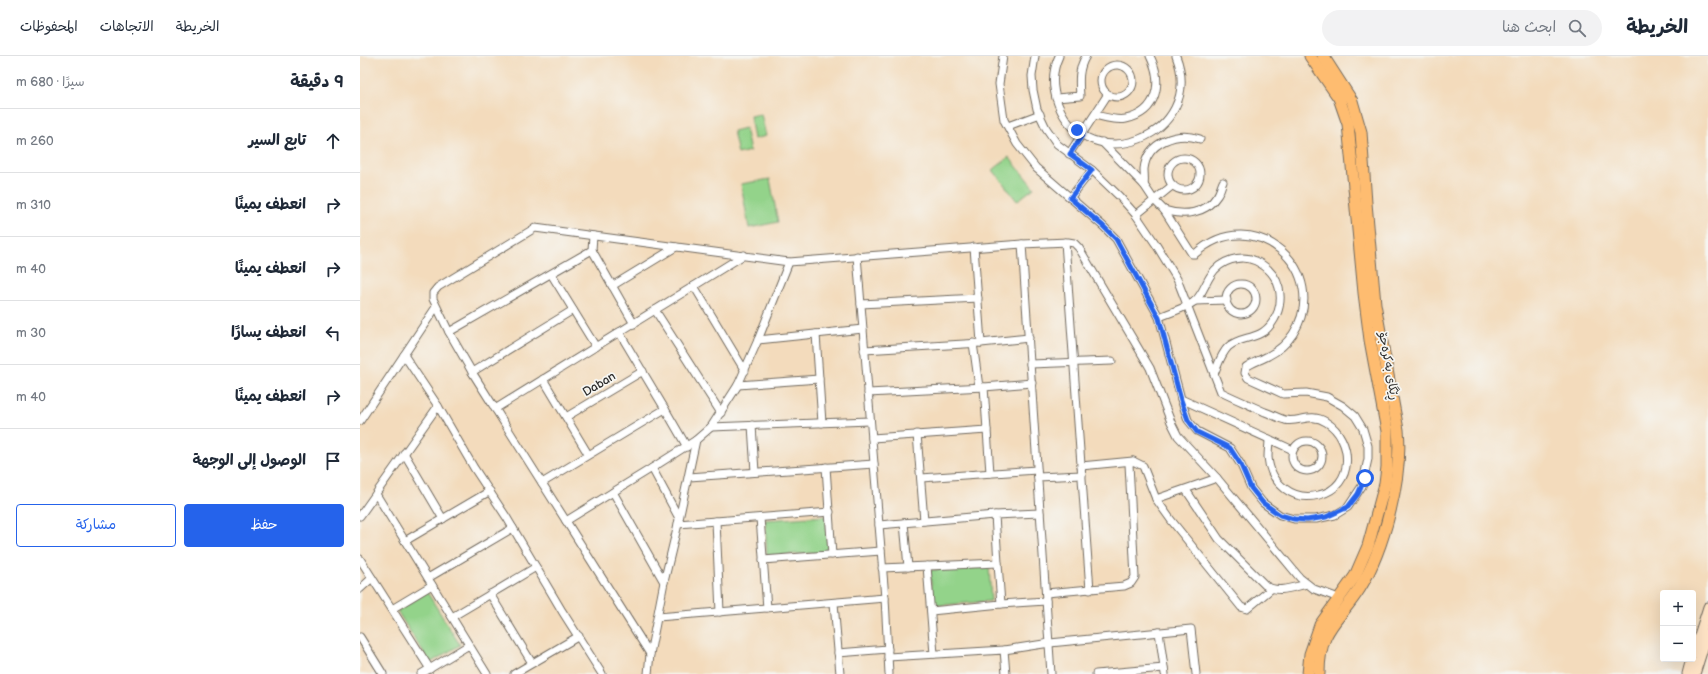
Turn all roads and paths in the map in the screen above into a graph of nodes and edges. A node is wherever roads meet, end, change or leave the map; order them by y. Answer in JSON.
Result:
{"nodes":[{"id":1,"x":1002,"y":56,"type":"edge"},
{"id":2,"x":1035,"y":56,"type":"edge"},
{"id":3,"x":1059,"y":56,"type":"edge"},
{"id":4,"x":1086,"y":56,"type":"edge"},
{"id":5,"x":1150,"y":56,"type":"edge"},
{"id":6,"x":1176,"y":56,"type":"edge"},
{"id":7,"x":1310,"y":56,"type":"edge"},
{"id":8,"x":1324,"y":56,"type":"edge"},
{"id":9,"x":1108,"y":94,"type":"junction"},
{"id":10,"x":1056,"y":98,"type":"junction"},
{"id":11,"x":1040,"y":114,"type":"junction"},
{"id":12,"x":1095,"y":115,"type":"junction"},
{"id":13,"x":1008,"y":126,"type":"junction"},
{"id":14,"x":1083,"y":134,"type":"junction"},
{"id":15,"x":1200,"y":140,"type":"dead end"},
{"id":16,"x":1102,"y":142,"type":"junction"},
{"id":17,"x":1070,"y":154,"type":"junction"},
{"id":18,"x":1092,"y":170,"type":"junction"},
{"id":19,"x":1223,"y":182,"type":"dead end"},
{"id":20,"x":1144,"y":185,"type":"junction"},
{"id":21,"x":1173,"y":185,"type":"junction"},
{"id":22,"x":1070,"y":198,"type":"junction"},
{"id":23,"x":1154,"y":200,"type":"junction"},
{"id":24,"x":1164,"y":210,"type":"junction"},
{"id":25,"x":1136,"y":215,"type":"junction"},
{"id":26,"x":593,"y":236,"type":"junction"},
{"id":27,"x":1065,"y":242,"type":"junction"},
{"id":28,"x":1022,"y":244,"type":"junction"},
{"id":29,"x":676,"y":247,"type":"junction"},
{"id":30,"x":974,"y":247,"type":"junction"},
{"id":31,"x":592,"y":250,"type":"junction"},
{"id":32,"x":744,"y":255,"type":"junction"},
{"id":33,"x":857,"y":256,"type":"junction"},
{"id":34,"x":789,"y":262,"type":"junction"},
{"id":35,"x":551,"y":274,"type":"junction"},
{"id":36,"x":612,"y":286,"type":"junction"},
{"id":37,"x":694,"y":286,"type":"junction"},
{"id":38,"x":978,"y":298,"type":"junction"},
{"id":39,"x":1226,"y":300,"type":"junction"},
{"id":40,"x":1195,"y":301,"type":"junction"},
{"id":41,"x":861,"y":304,"type":"junction"},
{"id":42,"x":1188,"y":305,"type":"junction"},
{"id":43,"x":436,"y":307,"type":"junction"},
{"id":44,"x":573,"y":310,"type":"junction"},
{"id":45,"x":655,"y":310,"type":"junction"},
{"id":46,"x":1159,"y":318,"type":"junction"},
{"id":47,"x":634,"y":324,"type":"junction"},
{"id":48,"x":863,"y":329,"type":"junction"},
{"id":49,"x":449,"y":332,"type":"junction"},
{"id":50,"x":619,"y":332,"type":"junction"},
{"id":51,"x":816,"y":334,"type":"junction"},
{"id":52,"x":1029,"y":338,"type":"junction"},
{"id":53,"x":758,"y":340,"type":"junction"},
{"id":54,"x":981,"y":343,"type":"junction"},
{"id":55,"x":973,"y":344,"type":"junction"},
{"id":56,"x":596,"y":347,"type":"junction"},
{"id":57,"x":864,"y":350,"type":"junction"},
{"id":58,"x":404,"y":355,"type":"junction"},
{"id":59,"x":1112,"y":361,"type":"dead end"},
{"id":60,"x":1074,"y":362,"type":"junction"},
{"id":61,"x":1030,"y":364,"type":"junction"},
{"id":62,"x":643,"y":371,"type":"junction"},
{"id":63,"x":745,"y":371,"type":"junction"},
{"id":64,"x":472,"y":372,"type":"junction"},
{"id":65,"x":1214,"y":374,"type":"junction"},
{"id":66,"x":543,"y":379,"type":"junction"},
{"id":67,"x":819,"y":379,"type":"junction"},
{"id":68,"x":1032,"y":382,"type":"junction"},
{"id":69,"x":738,"y":385,"type":"junction"},
{"id":70,"x":982,"y":387,"type":"junction"},
{"id":71,"x":868,"y":393,"type":"junction"},
{"id":72,"x":1181,"y":400,"type":"junction"},
{"id":73,"x":438,"y":406,"type":"junction"},
{"id":74,"x":495,"y":409,"type":"junction"},
{"id":75,"x":665,"y":409,"type":"junction"},
{"id":76,"x":721,"y":413,"type":"junction"},
{"id":77,"x":566,"y":416,"type":"junction"},
{"id":78,"x":870,"y":421,"type":"junction"},
{"id":79,"x":360,"y":422,"type":"edge"},
{"id":80,"x":822,"y":422,"type":"junction"},
{"id":81,"x":752,"y":425,"type":"junction"},
{"id":82,"x":711,"y":427,"type":"junction"},
{"id":83,"x":987,"y":430,"type":"junction"},
{"id":84,"x":917,"y":434,"type":"junction"},
{"id":85,"x":872,"y":438,"type":"junction"},
{"id":86,"x":1269,"y":439,"type":"junction"},
{"id":87,"x":696,"y":440,"type":"junction"},
{"id":88,"x":687,"y":447,"type":"junction"},
{"id":89,"x":1293,"y":450,"type":"junction"},
{"id":90,"x":404,"y":453,"type":"junction"},
{"id":91,"x":588,"y":454,"type":"junction"},
{"id":92,"x":1133,"y":460,"type":"junction"},
{"id":93,"x":874,"y":464,"type":"junction"},
{"id":94,"x":1081,"y":466,"type":"junction"},
{"id":95,"x":826,"y":467,"type":"junction"},
{"id":96,"x":652,"y":468,"type":"junction"},
{"id":97,"x":755,"y":472,"type":"junction"},
{"id":98,"x":990,"y":473,"type":"junction"},
{"id":99,"x":1038,"y":473,"type":"junction"},
{"id":100,"x":1082,"y":475,"type":"junction"},
{"id":101,"x":689,"y":477,"type":"junction"},
{"id":102,"x":921,"y":478,"type":"junction"},
{"id":103,"x":1217,"y":478,"type":"junction"},
{"id":104,"x":542,"y":483,"type":"junction"},
{"id":105,"x":1186,"y":490,"type":"junction"},
{"id":106,"x":490,"y":491,"type":"junction"},
{"id":107,"x":613,"y":492,"type":"junction"},
{"id":108,"x":376,"y":494,"type":"junction"},
{"id":109,"x":1156,"y":499,"type":"junction"},
{"id":110,"x":830,"y":512,"type":"junction"},
{"id":111,"x":1040,"y":513,"type":"junction"},
{"id":112,"x":995,"y":515,"type":"junction"},
{"id":113,"x":360,"y":516,"type":"edge"},
{"id":114,"x":760,"y":518,"type":"junction"},
{"id":115,"x":443,"y":519,"type":"junction"},
{"id":116,"x":566,"y":521,"type":"junction"},
{"id":117,"x":679,"y":521,"type":"junction"},
{"id":118,"x":716,"y":521,"type":"junction"},
{"id":119,"x":924,"y":521,"type":"junction"},
{"id":120,"x":904,"y":523,"type":"junction"},
{"id":121,"x":879,"y":525,"type":"junction"},
{"id":122,"x":513,"y":528,"type":"junction"},
{"id":123,"x":405,"y":541,"type":"junction"},
{"id":124,"x":881,"y":551,"type":"junction"},
{"id":125,"x":832,"y":555,"type":"junction"},
{"id":126,"x":360,"y":559,"type":"edge"},
{"id":127,"x":763,"y":560,"type":"junction"},
{"id":128,"x":998,"y":563,"type":"junction"},
{"id":129,"x":927,"y":566,"type":"junction"},
{"id":130,"x":536,"y":567,"type":"junction"},
{"id":131,"x":908,"y":567,"type":"junction"},
{"id":132,"x":882,"y":568,"type":"junction"},
{"id":133,"x":372,"y":578,"type":"junction"},
{"id":134,"x":430,"y":582,"type":"junction"},
{"id":135,"x":664,"y":582,"type":"junction"},
{"id":136,"x":1307,"y":584,"type":"junction"},
{"id":137,"x":360,"y":589,"type":"edge"},
{"id":138,"x":1271,"y":589,"type":"junction"},
{"id":139,"x":1090,"y":590,"type":"junction"},
{"id":140,"x":1046,"y":593,"type":"junction"},
{"id":141,"x":490,"y":594,"type":"junction"},
{"id":142,"x":885,"y":598,"type":"junction"},
{"id":143,"x":1339,"y":598,"type":"junction"},
{"id":144,"x":1046,"y":601,"type":"junction"},
{"id":145,"x":834,"y":603,"type":"junction"},
{"id":146,"x":1001,"y":604,"type":"junction"},
{"id":147,"x":1708,"y":607,"type":"edge"},
{"id":148,"x":767,"y":608,"type":"junction"},
{"id":149,"x":392,"y":609,"type":"junction"},
{"id":150,"x":931,"y":610,"type":"junction"},
{"id":151,"x":720,"y":612,"type":"junction"},
{"id":152,"x":452,"y":617,"type":"junction"},
{"id":153,"x":658,"y":617,"type":"junction"},
{"id":154,"x":1159,"y":632,"type":"junction"},
{"id":155,"x":1708,"y":634,"type":"edge"},
{"id":156,"x":578,"y":636,"type":"junction"},
{"id":157,"x":360,"y":637,"type":"edge"},
{"id":158,"x":1050,"y":642,"type":"junction"},
{"id":159,"x":469,"y":645,"type":"junction"},
{"id":160,"x":1696,"y":645,"type":"edge"},
{"id":161,"x":888,"y":649,"type":"junction"},
{"id":162,"x":1004,"y":650,"type":"junction"},
{"id":163,"x":838,"y":653,"type":"junction"},
{"id":164,"x":650,"y":654,"type":"junction"},
{"id":165,"x":934,"y":654,"type":"junction"},
{"id":166,"x":1315,"y":655,"type":"junction"},
{"id":167,"x":888,"y":657,"type":"junction"},
{"id":168,"x":1690,"y":662,"type":"edge"},
{"id":169,"x":532,"y":663,"type":"junction"},
{"id":170,"x":430,"y":669,"type":"junction"},
{"id":171,"x":1164,"y":671,"type":"edge"},
{"id":172,"x":383,"y":674,"type":"edge"},
{"id":173,"x":421,"y":674,"type":"edge"},
{"id":174,"x":487,"y":674,"type":"edge"},
{"id":175,"x":514,"y":674,"type":"edge"},
{"id":176,"x":601,"y":674,"type":"edge"},
{"id":177,"x":648,"y":674,"type":"edge"},
{"id":178,"x":840,"y":674,"type":"edge"},
{"id":179,"x":889,"y":674,"type":"edge"},
{"id":180,"x":1006,"y":674,"type":"edge"},
{"id":181,"x":1052,"y":674,"type":"edge"},
{"id":182,"x":1096,"y":674,"type":"edge"},
{"id":183,"x":1196,"y":674,"type":"edge"},
{"id":184,"x":1308,"y":674,"type":"edge"},
{"id":185,"x":1319,"y":674,"type":"edge"},
{"id":186,"x":1687,"y":674,"type":"edge"},
{"id":187,"x":1696,"y":674,"type":"edge"}],
"edges":[{"from":1,"to":13,"type":"street"},
{"from":2,"to":11,"type":"street"},
{"from":3,"to":10,"type":"street"},
{"from":4,"to":10,"type":"street"},
{"from":5,"to":12,"type":"street"},
{"from":6,"to":16,"type":"street"},
{"from":7,"to":143,"type":"main road","name":"ڕێگای بەکرەجۆ"},
{"from":8,"to":166,"type":"main road","name":"ڕێگای بەکرەجۆ"},
{"from":9,"to":9,"type":"street"},
{"from":9,"to":12,"type":"street"},
{"from":10,"to":14,"type":"street"},
{"from":11,"to":13,"type":"street"},
{"from":11,"to":17,"type":"street"},
{"from":12,"to":14,"type":"street"},
{"from":13,"to":22,"type":"street"},
{"from":14,"to":16,"type":"street"},
{"from":14,"to":17,"type":"street"},
{"from":15,"to":20,"type":"street"},
{"from":16,"to":20,"type":"street"},
{"from":17,"to":18,"type":"street"},
{"from":18,"to":22,"type":"street"},
{"from":18,"to":25,"type":"street"},
{"from":19,"to":24,"type":"street"},
{"from":20,"to":23,"type":"street"},
{"from":21,"to":21,"type":"street"},
{"from":21,"to":23,"type":"street"},
{"from":22,"to":46,"type":"street"},
{"from":23,"to":24,"type":"street"},
{"from":23,"to":25,"type":"street"},
{"from":24,"to":72,"type":"street"},
{"from":25,"to":42,"type":"street"},
{"from":26,"to":29,"type":"street"},
{"from":26,"to":31,"type":"street"},
{"from":26,"to":43,"type":"street"},
{"from":27,"to":28,"type":"street"},
{"from":27,"to":60,"type":"street"},
{"from":27,"to":103,"type":"street"},
{"from":28,"to":30,"type":"street"},
{"from":28,"to":52,"type":"street"},
{"from":29,"to":32,"type":"street"},
{"from":29,"to":36,"type":"street"},
{"from":30,"to":33,"type":"street"},
{"from":30,"to":38,"type":"street"},
{"from":31,"to":35,"type":"street"},
{"from":31,"to":36,"type":"street"},
{"from":32,"to":34,"type":"street"},
{"from":32,"to":37,"type":"street"},
{"from":33,"to":34,"type":"street"},
{"from":33,"to":41,"type":"street"},
{"from":34,"to":53,"type":"street"},
{"from":35,"to":44,"type":"street"},
{"from":35,"to":49,"type":"street"},
{"from":36,"to":47,"type":"street"},
{"from":37,"to":45,"type":"street"},
{"from":37,"to":63,"type":"street"},
{"from":38,"to":41,"type":"street"},
{"from":38,"to":54,"type":"street"},
{"from":39,"to":39,"type":"street"},
{"from":39,"to":40,"type":"street"},
{"from":40,"to":42,"type":"street"},
{"from":40,"to":65,"type":"street"},
{"from":41,"to":48,"type":"street"},
{"from":42,"to":46,"type":"street"},
{"from":42,"to":65,"type":"street"},
{"from":43,"to":49,"type":"street"},
{"from":43,"to":58,"type":"street"},
{"from":44,"to":56,"type":"street"},
{"from":44,"to":64,"type":"street"},
{"from":45,"to":47,"type":"street"},
{"from":45,"to":76,"type":"street"},
{"from":46,"to":72,"type":"street"},
{"from":47,"to":50,"type":"street"},
{"from":48,"to":51,"type":"street"},
{"from":48,"to":57,"type":"street"},
{"from":49,"to":64,"type":"street"},
{"from":50,"to":56,"type":"street"},
{"from":50,"to":62,"type":"street"},
{"from":51,"to":53,"type":"street"},
{"from":51,"to":67,"type":"street"},
{"from":52,"to":54,"type":"street"},
{"from":52,"to":61,"type":"street"},
{"from":53,"to":63,"type":"street"},
{"from":54,"to":55,"type":"street"},
{"from":55,"to":57,"type":"street"},
{"from":55,"to":70,"type":"street"},
{"from":56,"to":66,"type":"street"},
{"from":57,"to":71,"type":"street"},
{"from":58,"to":73,"type":"street"},
{"from":58,"to":79,"type":"street"},
{"from":59,"to":60,"type":"street"},
{"from":60,"to":61,"type":"street"},
{"from":60,"to":94,"type":"street"},
{"from":61,"to":68,"type":"street"},
{"from":62,"to":75,"type":"street"},
{"from":62,"to":77,"type":"street","name":"Daban"},
{"from":63,"to":69,"type":"street"},
{"from":64,"to":74,"type":"street"},
{"from":65,"to":86,"type":"street"},
{"from":66,"to":74,"type":"street"},
{"from":66,"to":77,"type":"street"},
{"from":67,"to":69,"type":"street"},
{"from":67,"to":80,"type":"street"},
{"from":68,"to":70,"type":"street"},
{"from":68,"to":99,"type":"street"},
{"from":69,"to":76,"type":"street"},
{"from":70,"to":71,"type":"street"},
{"from":70,"to":83,"type":"street"},
{"from":71,"to":78,"type":"street"},
{"from":72,"to":86,"type":"street"},
{"from":73,"to":90,"type":"street"},
{"from":73,"to":106,"type":"street"},
{"from":74,"to":104,"type":"street"},
{"from":75,"to":88,"type":"street"},
{"from":75,"to":91,"type":"street"},
{"from":76,"to":82,"type":"street"},
{"from":77,"to":91,"type":"street"},
{"from":78,"to":80,"type":"street"},
{"from":78,"to":85,"type":"street"},
{"from":80,"to":81,"type":"street"},
{"from":81,"to":82,"type":"street"},
{"from":81,"to":97,"type":"street"},
{"from":82,"to":87,"type":"street"},
{"from":83,"to":84,"type":"street"},
{"from":83,"to":98,"type":"street"},
{"from":84,"to":85,"type":"street"},
{"from":84,"to":102,"type":"street"},
{"from":85,"to":93,"type":"street"},
{"from":86,"to":89,"type":"street"},
{"from":87,"to":88,"type":"street"},
{"from":87,"to":101,"type":"street"},
{"from":88,"to":96,"type":"street"},
{"from":89,"to":89,"type":"street"},
{"from":90,"to":108,"type":"street"},
{"from":90,"to":115,"type":"street"},
{"from":91,"to":104,"type":"street"},
{"from":92,"to":94,"type":"street"},
{"from":92,"to":109,"type":"street"},
{"from":92,"to":139,"type":"street"},
{"from":93,"to":95,"type":"street"},
{"from":93,"to":121,"type":"street"},
{"from":94,"to":100,"type":"street"},
{"from":95,"to":97,"type":"street"},
{"from":95,"to":110,"type":"street"},
{"from":96,"to":107,"type":"street"},
{"from":96,"to":117,"type":"street"},
{"from":97,"to":101,"type":"street"},
{"from":98,"to":99,"type":"street"},
{"from":98,"to":102,"type":"street"},
{"from":99,"to":100,"type":"street"},
{"from":99,"to":111,"type":"street"},
{"from":100,"to":139,"type":"street"},
{"from":101,"to":117,"type":"street"},
{"from":102,"to":119,"type":"street"},
{"from":103,"to":105,"type":"street"},
{"from":103,"to":136,"type":"street"},
{"from":104,"to":116,"type":"street"},
{"from":105,"to":109,"type":"street"},
{"from":105,"to":138,"type":"street"},
{"from":106,"to":115,"type":"street"},
{"from":106,"to":122,"type":"street"},
{"from":107,"to":116,"type":"street"},
{"from":107,"to":135,"type":"street"},
{"from":108,"to":113,"type":"street"},
{"from":108,"to":123,"type":"street"},
{"from":109,"to":138,"type":"street"},
{"from":110,"to":114,"type":"street"},
{"from":110,"to":125,"type":"street"},
{"from":111,"to":112,"type":"street"},
{"from":111,"to":140,"type":"street"},
{"from":112,"to":119,"type":"street"},
{"from":112,"to":128,"type":"street"},
{"from":114,"to":118,"type":"street"},
{"from":114,"to":127,"type":"street"},
{"from":115,"to":123,"type":"street"},
{"from":116,"to":164,"type":"street"},
{"from":117,"to":118,"type":"street"},
{"from":117,"to":135,"type":"street"},
{"from":118,"to":151,"type":"street"},
{"from":119,"to":120,"type":"street"},
{"from":120,"to":121,"type":"street"},
{"from":120,"to":131,"type":"street"},
{"from":121,"to":124,"type":"street"},
{"from":122,"to":130,"type":"street"},
{"from":122,"to":134,"type":"street"},
{"from":123,"to":134,"type":"street"},
{"from":124,"to":125,"type":"street"},
{"from":124,"to":132,"type":"street"},
{"from":125,"to":127,"type":"street"},
{"from":126,"to":133,"type":"street"},
{"from":127,"to":148,"type":"street"},
{"from":128,"to":129,"type":"street"},
{"from":128,"to":146,"type":"street"},
{"from":129,"to":131,"type":"street"},
{"from":129,"to":150,"type":"street"},
{"from":130,"to":141,"type":"street"},
{"from":130,"to":156,"type":"street"},
{"from":131,"to":132,"type":"street"},
{"from":132,"to":142,"type":"street"},
{"from":133,"to":137,"type":"street"},
{"from":133,"to":149,"type":"street"},
{"from":134,"to":149,"type":"street"},
{"from":134,"to":152,"type":"street"},
{"from":135,"to":153,"type":"street"},
{"from":136,"to":138,"type":"street"},
{"from":136,"to":143,"type":"street"},
{"from":139,"to":140,"type":"street"},
{"from":140,"to":144,"type":"street"},
{"from":141,"to":152,"type":"street"},
{"from":141,"to":169,"type":"street"},
{"from":142,"to":145,"type":"street"},
{"from":142,"to":161,"type":"street"},
{"from":143,"to":166,"type":"main road","name":"ڕێگای بەکرەجۆ"},
{"from":144,"to":146,"type":"street"},
{"from":144,"to":158,"type":"street"},
{"from":145,"to":148,"type":"street"},
{"from":145,"to":163,"type":"street"},
{"from":146,"to":150,"type":"street"},
{"from":147,"to":160,"type":"main road"},
{"from":148,"to":151,"type":"street"},
{"from":149,"to":170,"type":"street"},
{"from":150,"to":165,"type":"street"},
{"from":151,"to":153,"type":"street"},
{"from":152,"to":159,"type":"street"},
{"from":153,"to":164,"type":"street"},
{"from":154,"to":158,"type":"street"},
{"from":154,"to":171,"type":"street"},
{"from":154,"to":183,"type":"street"},
{"from":155,"to":187,"type":"main road"},
{"from":156,"to":169,"type":"street"},
{"from":156,"to":176,"type":"street"},
{"from":157,"to":172,"type":"street"},
{"from":158,"to":162,"type":"street"},
{"from":158,"to":181,"type":"street"},
{"from":159,"to":170,"type":"street"},
{"from":159,"to":174,"type":"street"},
{"from":161,"to":163,"type":"street"},
{"from":161,"to":167,"type":"street"},
{"from":162,"to":165,"type":"street"},
{"from":162,"to":180,"type":"street"},
{"from":163,"to":178,"type":"street"},
{"from":164,"to":177,"type":"street"},
{"from":165,"to":167,"type":"street"},
{"from":166,"to":184,"type":"main road","name":"ڕێگای بەکرەجۆ"},
{"from":166,"to":185,"type":"main road","name":"ڕێگای بەکرەجۆ"},
{"from":167,"to":179,"type":"street"},
{"from":168,"to":186,"type":"main road"},
{"from":169,"to":175,"type":"street"},
{"from":170,"to":173,"type":"street"},
{"from":171,"to":182,"type":"street"}]}
